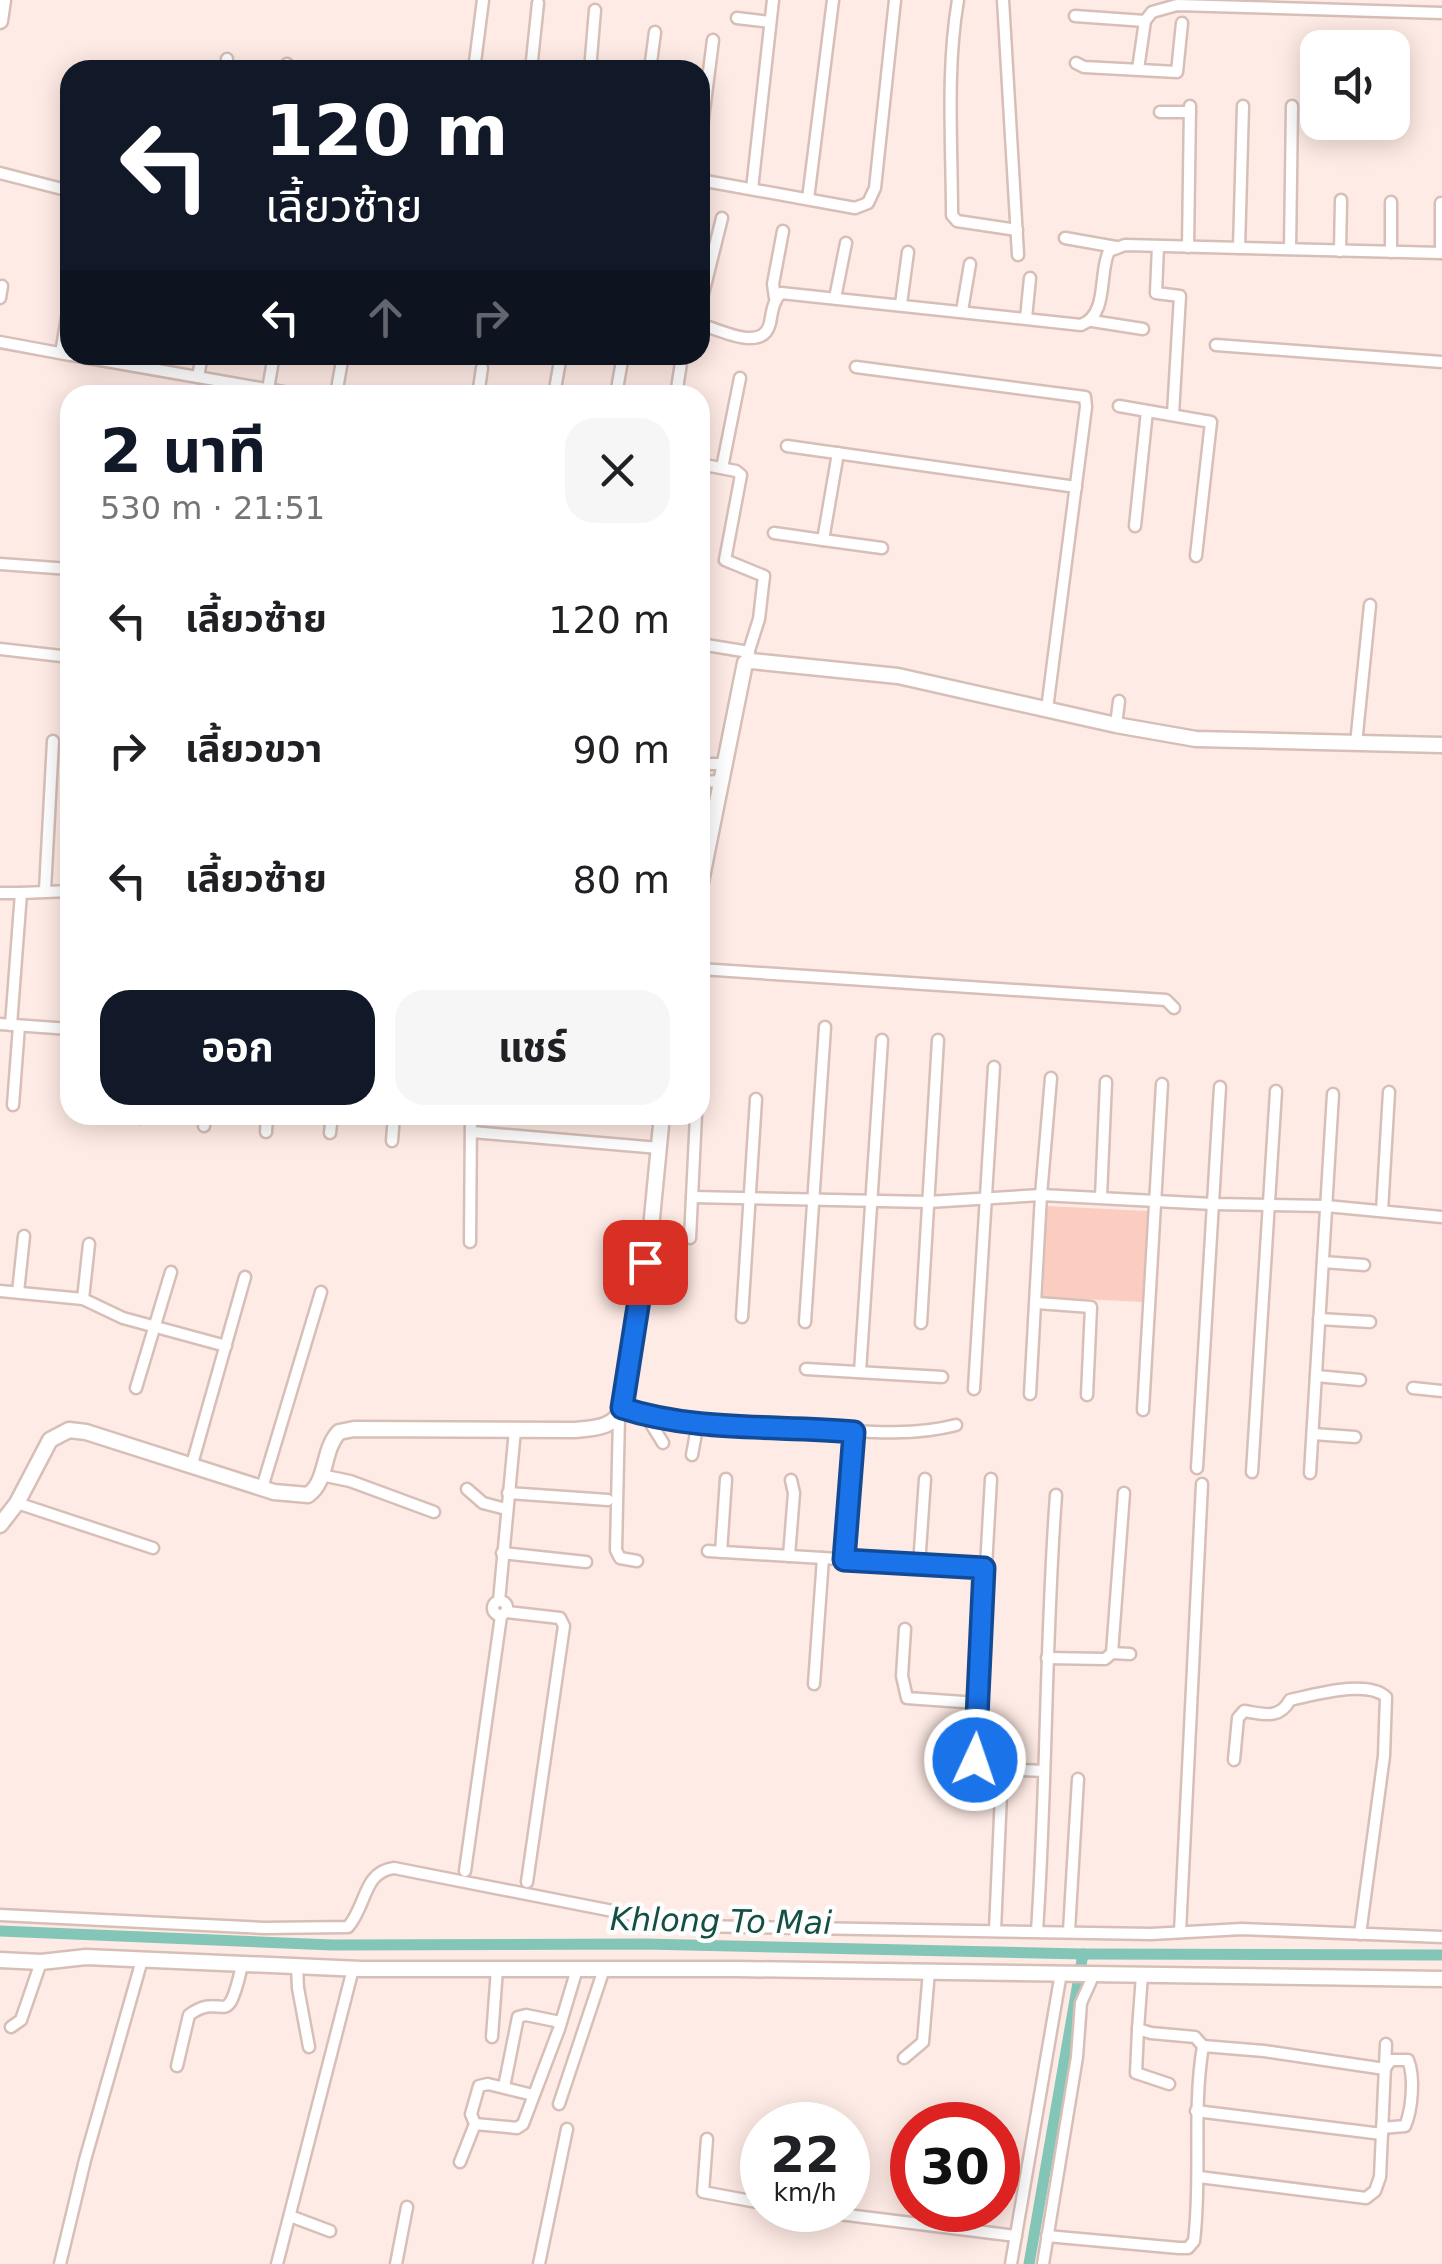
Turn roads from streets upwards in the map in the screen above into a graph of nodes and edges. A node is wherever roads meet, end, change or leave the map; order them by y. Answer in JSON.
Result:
{"nodes":[{"id":1,"x":3,"y":0,"type":"edge"},
{"id":2,"x":483,"y":0,"type":"edge"},
{"id":3,"x":773,"y":0,"type":"edge"},
{"id":4,"x":833,"y":0,"type":"edge"},
{"id":5,"x":895,"y":0,"type":"edge"},
{"id":6,"x":958,"y":0,"type":"edge"},
{"id":7,"x":1004,"y":0,"type":"edge"},
{"id":8,"x":538,"y":3,"type":"dead end"},
{"id":9,"x":595,"y":10,"type":"dead end"},
{"id":10,"x":1442,"y":13,"type":"edge"},
{"id":11,"x":1074,"y":16,"type":"dead end"},
{"id":12,"x":736,"y":18,"type":"dead end"},
{"id":13,"x":1146,"y":21,"type":"junction"},
{"id":14,"x":0,"y":22,"type":"edge"},
{"id":15,"x":770,"y":22,"type":"junction"},
{"id":16,"x":1182,"y":24,"type":"dead end"},
{"id":17,"x":655,"y":32,"type":"dead end"},
{"id":18,"x":713,"y":40,"type":"dead end"},
{"id":19,"x":475,"y":60,"type":"edge"},
{"id":20,"x":531,"y":60,"type":"edge"},
{"id":21,"x":591,"y":60,"type":"edge"},
{"id":22,"x":651,"y":60,"type":"edge"},
{"id":23,"x":1076,"y":63,"type":"dead end"},
{"id":24,"x":710,"y":64,"type":"edge"},
{"id":25,"x":1138,"y":69,"type":"junction"},
{"id":26,"x":1243,"y":106,"type":"dead end"},
{"id":27,"x":1292,"y":106,"type":"dead end"},
{"id":28,"x":1160,"y":112,"type":"dead end"},
{"id":29,"x":0,"y":173,"type":"edge"},
{"id":30,"x":710,"y":182,"type":"edge"},
{"id":31,"x":60,"y":188,"type":"edge"},
{"id":32,"x":752,"y":189,"type":"junction"},
{"id":33,"x":808,"y":199,"type":"junction"},
{"id":34,"x":1341,"y":200,"type":"dead end"},
{"id":35,"x":1391,"y":202,"type":"dead end"},
{"id":36,"x":1441,"y":203,"type":"edge"},
{"id":37,"x":722,"y":218,"type":"dead end"},
{"id":38,"x":1017,"y":230,"type":"junction"},
{"id":39,"x":784,"y":231,"type":"dead end"},
{"id":40,"x":1064,"y":238,"type":"dead end"},
{"id":41,"x":846,"y":243,"type":"dead end"},
{"id":42,"x":1158,"y":246,"type":"junction"},
{"id":43,"x":1188,"y":247,"type":"junction"},
{"id":44,"x":1116,"y":248,"type":"junction"},
{"id":45,"x":1240,"y":248,"type":"junction"},
{"id":46,"x":1290,"y":249,"type":"junction"},
{"id":47,"x":1340,"y":250,"type":"junction"},
{"id":48,"x":908,"y":252,"type":"dead end"},
{"id":49,"x":1391,"y":252,"type":"junction"},
{"id":50,"x":1442,"y":253,"type":"edge"},
{"id":51,"x":1018,"y":255,"type":"dead end"},
{"id":52,"x":970,"y":264,"type":"dead end"},
{"id":53,"x":710,"y":266,"type":"edge"},
{"id":54,"x":1030,"y":278,"type":"dead end"},
{"id":55,"x":776,"y":298,"type":"junction"},
{"id":56,"x":835,"y":298,"type":"junction"},
{"id":57,"x":901,"y":304,"type":"junction"},
{"id":58,"x":962,"y":311,"type":"junction"},
{"id":59,"x":1026,"y":318,"type":"junction"},
{"id":60,"x":1092,"y":321,"type":"junction"},
{"id":61,"x":710,"y":327,"type":"edge"},
{"id":62,"x":1143,"y":329,"type":"dead end"},
{"id":63,"x":0,"y":342,"type":"edge"},
{"id":64,"x":1216,"y":345,"type":"dead end"},
{"id":65,"x":60,"y":353,"type":"edge"},
{"id":66,"x":1442,"y":362,"type":"edge"},
{"id":67,"x":150,"y":365,"type":"edge"},
{"id":68,"x":200,"y":365,"type":"edge"},
{"id":69,"x":856,"y":366,"type":"dead end"},
{"id":70,"x":482,"y":368,"type":"dead end"},
{"id":71,"x":198,"y":377,"type":"junction"},
{"id":72,"x":740,"y":378,"type":"dead end"},
{"id":73,"x":241,"y":385,"type":"edge"},
{"id":74,"x":479,"y":385,"type":"edge"},
{"id":75,"x":1119,"y":406,"type":"dead end"},
{"id":76,"x":1147,"y":411,"type":"junction"},
{"id":77,"x":1173,"y":414,"type":"junction"},
{"id":78,"x":787,"y":446,"type":"dead end"},
{"id":79,"x":838,"y":454,"type":"junction"},
{"id":80,"x":710,"y":466,"type":"edge"},
{"id":81,"x":722,"y":468,"type":"junction"},
{"id":82,"x":1076,"y":487,"type":"junction"},
{"id":83,"x":1136,"y":526,"type":"dead end"},
{"id":84,"x":774,"y":533,"type":"dead end"},
{"id":85,"x":823,"y":540,"type":"junction"},
{"id":86,"x":882,"y":548,"type":"dead end"},
{"id":87,"x":1196,"y":556,"type":"dead end"},
{"id":88,"x":0,"y":564,"type":"edge"},
{"id":89,"x":60,"y":568,"type":"edge"},
{"id":90,"x":1370,"y":605,"type":"dead end"},
{"id":91,"x":710,"y":647,"type":"edge"},
{"id":92,"x":0,"y":649,"type":"edge"},
{"id":93,"x":60,"y":656,"type":"edge"},
{"id":94,"x":747,"y":658,"type":"junction"},
{"id":95,"x":1119,"y":700,"type":"dead end"},
{"id":96,"x":1047,"y":709,"type":"junction"},
{"id":97,"x":1116,"y":725,"type":"junction"},
{"id":98,"x":53,"y":742,"type":"dead end"},
{"id":99,"x":1356,"y":744,"type":"junction"},
{"id":100,"x":1442,"y":746,"type":"edge"},
{"id":101,"x":710,"y":764,"type":"edge"},
{"id":102,"x":723,"y":764,"type":"junction"},
{"id":103,"x":720,"y":781,"type":"junction"},
{"id":104,"x":710,"y":782,"type":"edge"},
{"id":105,"x":710,"y":834,"type":"edge"},
{"id":106,"x":44,"y":890,"type":"junction"},
{"id":107,"x":60,"y":891,"type":"edge"},
{"id":108,"x":22,"y":893,"type":"junction"},
{"id":109,"x":0,"y":894,"type":"edge"},
{"id":110,"x":710,"y":970,"type":"edge"},
{"id":111,"x":1174,"y":1008,"type":"dead end"},
{"id":112,"x":10,"y":1025,"type":"edge"},
{"id":113,"x":825,"y":1027,"type":"dead end"},
{"id":114,"x":60,"y":1028,"type":"edge"},
{"id":115,"x":882,"y":1040,"type":"dead end"},
{"id":116,"x":938,"y":1040,"type":"dead end"},
{"id":117,"x":994,"y":1067,"type":"dead end"},
{"id":118,"x":1051,"y":1078,"type":"dead end"},
{"id":119,"x":1106,"y":1082,"type":"dead end"},
{"id":120,"x":1162,"y":1084,"type":"dead end"},
{"id":121,"x":1220,"y":1087,"type":"dead end"},
{"id":122,"x":1276,"y":1091,"type":"dead end"},
{"id":123,"x":1389,"y":1092,"type":"dead end"},
{"id":124,"x":1333,"y":1094,"type":"dead end"},
{"id":125,"x":756,"y":1099,"type":"dead end"},
{"id":126,"x":14,"y":1105,"type":"dead end"},
{"id":127,"x":266,"y":1125,"type":"edge"},
{"id":128,"x":331,"y":1125,"type":"edge"},
{"id":129,"x":393,"y":1125,"type":"edge"},
{"id":130,"x":472,"y":1125,"type":"edge"},
{"id":131,"x":661,"y":1125,"type":"edge"},
{"id":132,"x":696,"y":1125,"type":"edge"},
{"id":133,"x":266,"y":1132,"type":"dead end"},
{"id":134,"x":472,"y":1132,"type":"junction"},
{"id":135,"x":330,"y":1133,"type":"dead end"},
{"id":136,"x":392,"y":1140,"type":"dead end"},
{"id":137,"x":659,"y":1148,"type":"junction"},
{"id":138,"x":1040,"y":1195,"type":"junction"},
{"id":139,"x":749,"y":1197,"type":"junction"},
{"id":140,"x":1101,"y":1197,"type":"junction"},
{"id":141,"x":692,"y":1198,"type":"junction"},
{"id":142,"x":812,"y":1198,"type":"junction"},
{"id":143,"x":871,"y":1200,"type":"junction"},
{"id":144,"x":986,"y":1200,"type":"junction"},
{"id":145,"x":1154,"y":1201,"type":"junction"},
{"id":146,"x":928,"y":1202,"type":"junction"},
{"id":147,"x":1270,"y":1203,"type":"junction"},
{"id":148,"x":1212,"y":1204,"type":"junction"},
{"id":149,"x":1326,"y":1206,"type":"junction"},
{"id":150,"x":1382,"y":1212,"type":"junction"},
{"id":151,"x":1442,"y":1217,"type":"edge"},
{"id":152,"x":24,"y":1236,"type":"dead end"},
{"id":153,"x":690,"y":1238,"type":"dead end"},
{"id":154,"x":470,"y":1242,"type":"dead end"},
{"id":155,"x":89,"y":1244,"type":"dead end"},
{"id":156,"x":1323,"y":1262,"type":"junction"},
{"id":157,"x":1364,"y":1265,"type":"dead end"},
{"id":158,"x":171,"y":1272,"type":"dead end"},
{"id":159,"x":245,"y":1277,"type":"dead end"},
{"id":160,"x":0,"y":1290,"type":"edge"},
{"id":161,"x":18,"y":1292,"type":"junction"},
{"id":162,"x":321,"y":1292,"type":"dead end"},
{"id":163,"x":83,"y":1299,"type":"junction"},
{"id":164,"x":1037,"y":1303,"type":"junction"},
{"id":165,"x":742,"y":1317,"type":"dead end"},
{"id":166,"x":1319,"y":1319,"type":"junction"},
{"id":167,"x":805,"y":1322,"type":"dead end"},
{"id":168,"x":1370,"y":1322,"type":"dead end"},
{"id":169,"x":921,"y":1323,"type":"dead end"},
{"id":170,"x":155,"y":1326,"type":"junction"},
{"id":171,"x":226,"y":1346,"type":"junction"},
{"id":172,"x":806,"y":1369,"type":"dead end"},
{"id":173,"x":860,"y":1372,"type":"junction"},
{"id":174,"x":1316,"y":1376,"type":"junction"},
{"id":175,"x":942,"y":1377,"type":"dead end"},
{"id":176,"x":1360,"y":1380,"type":"dead end"},
{"id":177,"x":136,"y":1388,"type":"dead end"},
{"id":178,"x":1413,"y":1388,"type":"dead end"},
{"id":179,"x":974,"y":1389,"type":"dead end"},
{"id":180,"x":1442,"y":1391,"type":"edge"},
{"id":181,"x":1030,"y":1394,"type":"dead end"},
{"id":182,"x":1087,"y":1395,"type":"dead end"},
{"id":183,"x":1144,"y":1410,"type":"dead end"},
{"id":184,"x":620,"y":1412,"type":"junction"},
{"id":185,"x":645,"y":1414,"type":"junction"},
{"id":186,"x":698,"y":1422,"type":"junction"},
{"id":187,"x":956,"y":1424,"type":"dead end"},
{"id":188,"x":515,"y":1430,"type":"junction"},
{"id":189,"x":854,"y":1432,"type":"junction"},
{"id":190,"x":1313,"y":1434,"type":"junction"},
{"id":191,"x":1355,"y":1436,"type":"dead end"},
{"id":192,"x":663,"y":1443,"type":"dead end"},
{"id":193,"x":692,"y":1455,"type":"dead end"},
{"id":194,"x":192,"y":1464,"type":"junction"},
{"id":195,"x":1197,"y":1468,"type":"dead end"},
{"id":196,"x":1252,"y":1472,"type":"dead end"},
{"id":197,"x":1310,"y":1472,"type":"dead end"},
{"id":198,"x":321,"y":1474,"type":"junction"},
{"id":199,"x":726,"y":1479,"type":"dead end"},
{"id":200,"x":925,"y":1479,"type":"dead end"},
{"id":201,"x":991,"y":1479,"type":"dead end"},
{"id":202,"x":791,"y":1480,"type":"dead end"},
{"id":203,"x":1202,"y":1484,"type":"dead end"},
{"id":204,"x":262,"y":1488,"type":"junction"},
{"id":205,"x":467,"y":1489,"type":"dead end"},
{"id":206,"x":508,"y":1493,"type":"junction"},
{"id":207,"x":1124,"y":1493,"type":"dead end"},
{"id":208,"x":1056,"y":1496,"type":"dead end"},
{"id":209,"x":608,"y":1500,"type":"dead end"},
{"id":210,"x":17,"y":1502,"type":"junction"},
{"id":211,"x":506,"y":1509,"type":"junction"},
{"id":212,"x":434,"y":1512,"type":"dead end"},
{"id":213,"x":0,"y":1525,"type":"edge"},
{"id":214,"x":154,"y":1548,"type":"dead end"},
{"id":215,"x":708,"y":1552,"type":"dead end"},
{"id":216,"x":721,"y":1552,"type":"junction"},
{"id":217,"x":502,"y":1554,"type":"junction"},
{"id":218,"x":788,"y":1556,"type":"junction"},
{"id":219,"x":823,"y":1558,"type":"junction"},
{"id":220,"x":637,"y":1560,"type":"dead end"},
{"id":221,"x":844,"y":1560,"type":"junction"},
{"id":222,"x":586,"y":1562,"type":"dead end"},
{"id":223,"x":920,"y":1566,"type":"junction"},
{"id":224,"x":984,"y":1568,"type":"junction"},
{"id":225,"x":504,"y":1614,"type":"junction"},
{"id":226,"x":905,"y":1628,"type":"dead end"},
{"id":227,"x":1112,"y":1653,"type":"junction"},
{"id":228,"x":1130,"y":1654,"type":"dead end"},
{"id":229,"x":1047,"y":1658,"type":"junction"},
{"id":230,"x":814,"y":1684,"type":"dead end"},
{"id":231,"x":978,"y":1703,"type":"junction"},
{"id":232,"x":1234,"y":1760,"type":"dead end"},
{"id":233,"x":1002,"y":1770,"type":"junction"},
{"id":234,"x":1044,"y":1771,"type":"junction"},
{"id":235,"x":1078,"y":1779,"type":"dead end"},
{"id":236,"x":465,"y":1871,"type":"dead end"},
{"id":237,"x":528,"y":1882,"type":"dead end"},
{"id":238,"x":0,"y":1916,"type":"edge"},
{"id":239,"x":995,"y":1930,"type":"junction"},
{"id":240,"x":1037,"y":1930,"type":"junction"},
{"id":241,"x":1069,"y":1931,"type":"junction"},
{"id":242,"x":1180,"y":1932,"type":"junction"},
{"id":243,"x":1360,"y":1934,"type":"junction"},
{"id":244,"x":1442,"y":1937,"type":"edge"},
{"id":245,"x":0,"y":1960,"type":"edge"},
{"id":246,"x":142,"y":1960,"type":"junction"},
{"id":247,"x":41,"y":1962,"type":"junction"},
{"id":248,"x":242,"y":1965,"type":"junction"},
{"id":249,"x":297,"y":1967,"type":"junction"},
{"id":250,"x":354,"y":1969,"type":"junction"},
{"id":251,"x":497,"y":1969,"type":"junction"},
{"id":252,"x":577,"y":1969,"type":"junction"},
{"id":253,"x":604,"y":1969,"type":"junction"},
{"id":254,"x":929,"y":1972,"type":"junction"},
{"id":255,"x":1064,"y":1973,"type":"junction"},
{"id":256,"x":1090,"y":1974,"type":"junction"},
{"id":257,"x":1142,"y":1975,"type":"junction"},
{"id":258,"x":1442,"y":1979,"type":"edge"},
{"id":259,"x":560,"y":2022,"type":"junction"},
{"id":260,"x":11,"y":2027,"type":"dead end"},
{"id":261,"x":1138,"y":2029,"type":"junction"},
{"id":262,"x":492,"y":2037,"type":"dead end"},
{"id":263,"x":1386,"y":2044,"type":"dead end"},
{"id":264,"x":1202,"y":2046,"type":"junction"},
{"id":265,"x":309,"y":2047,"type":"dead end"},
{"id":266,"x":904,"y":2058,"type":"dead end"},
{"id":267,"x":177,"y":2066,"type":"dead end"},
{"id":268,"x":1385,"y":2069,"type":"junction"},
{"id":269,"x":1169,"y":2084,"type":"dead end"},
{"id":270,"x":504,"y":2087,"type":"junction"},
{"id":271,"x":533,"y":2095,"type":"junction"},
{"id":272,"x":559,"y":2104,"type":"dead end"},
{"id":273,"x":1196,"y":2111,"type":"junction"},
{"id":274,"x":474,"y":2124,"type":"junction"},
{"id":275,"x":567,"y":2129,"type":"dead end"},
{"id":276,"x":1382,"y":2131,"type":"junction"},
{"id":277,"x":707,"y":2139,"type":"dead end"},
{"id":278,"x":460,"y":2162,"type":"dead end"},
{"id":279,"x":1199,"y":2176,"type":"junction"},
{"id":280,"x":740,"y":2199,"type":"edge"},
{"id":281,"x":407,"y":2207,"type":"dead end"},
{"id":282,"x":290,"y":2216,"type":"junction"},
{"id":283,"x":870,"y":2217,"type":"edge"},
{"id":284,"x":330,"y":2231,"type":"dead end"},
{"id":285,"x":1016,"y":2236,"type":"junction"},
{"id":286,"x":1048,"y":2236,"type":"junction"},
{"id":287,"x":60,"y":2264,"type":"edge"},
{"id":288,"x":277,"y":2264,"type":"edge"},
{"id":289,"x":396,"y":2264,"type":"edge"},
{"id":290,"x":539,"y":2264,"type":"edge"},
{"id":291,"x":1011,"y":2264,"type":"edge"},
{"id":292,"x":1042,"y":2264,"type":"edge"}],
"edges":[{"from":1,"to":14,"type":"street"},
{"from":2,"to":19,"type":"street"},
{"from":3,"to":15,"type":"street"},
{"from":4,"to":33,"type":"street"},
{"from":5,"to":33,"type":"street"},
{"from":6,"to":38,"type":"street"},
{"from":7,"to":38,"type":"street"},
{"from":8,"to":20,"type":"street"},
{"from":9,"to":21,"type":"street"},
{"from":10,"to":13,"type":"street"},
{"from":11,"to":13,"type":"street"},
{"from":12,"to":15,"type":"street"},
{"from":13,"to":25,"type":"street"},
{"from":15,"to":32,"type":"street"},
{"from":16,"to":25,"type":"street"},
{"from":17,"to":22,"type":"street"},
{"from":18,"to":24,"type":"street"},
{"from":23,"to":25,"type":"street"},
{"from":26,"to":45,"type":"street"},
{"from":27,"to":46,"type":"street"},
{"from":28,"to":43,"type":"street"},
{"from":29,"to":31,"type":"street"},
{"from":30,"to":32,"type":"street"},
{"from":32,"to":33,"type":"street"},
{"from":34,"to":47,"type":"street"},
{"from":35,"to":49,"type":"street"},
{"from":36,"to":50,"type":"street"},
{"from":37,"to":53,"type":"street"},
{"from":38,"to":51,"type":"street"},
{"from":39,"to":55,"type":"street"},
{"from":40,"to":44,"type":"street"},
{"from":41,"to":56,"type":"street"},
{"from":42,"to":43,"type":"street"},
{"from":42,"to":44,"type":"street"},
{"from":42,"to":77,"type":"street"},
{"from":43,"to":45,"type":"street"},
{"from":44,"to":60,"type":"street"},
{"from":45,"to":46,"type":"street"},
{"from":46,"to":47,"type":"street"},
{"from":47,"to":49,"type":"street"},
{"from":48,"to":57,"type":"street"},
{"from":49,"to":50,"type":"street"},
{"from":52,"to":58,"type":"street"},
{"from":54,"to":59,"type":"street"},
{"from":55,"to":56,"type":"street"},
{"from":55,"to":61,"type":"street"},
{"from":56,"to":57,"type":"street"},
{"from":57,"to":58,"type":"street"},
{"from":58,"to":59,"type":"street"},
{"from":59,"to":60,"type":"street"},
{"from":60,"to":62,"type":"street"},
{"from":63,"to":65,"type":"street"},
{"from":64,"to":66,"type":"street"},
{"from":67,"to":71,"type":"street"},
{"from":68,"to":71,"type":"street"},
{"from":69,"to":82,"type":"street"},
{"from":70,"to":74,"type":"street"},
{"from":71,"to":73,"type":"street"},
{"from":72,"to":81,"type":"street"},
{"from":75,"to":76,"type":"street"},
{"from":76,"to":77,"type":"street"},
{"from":76,"to":83,"type":"street"},
{"from":77,"to":87,"type":"street"},
{"from":78,"to":79,"type":"street"},
{"from":79,"to":82,"type":"street"},
{"from":79,"to":85,"type":"street"},
{"from":80,"to":81,"type":"street"},
{"from":81,"to":94,"type":"street"},
{"from":82,"to":96,"type":"street"},
{"from":84,"to":85,"type":"street"},
{"from":85,"to":86,"type":"street"},
{"from":88,"to":89,"type":"street"},
{"from":90,"to":99,"type":"street"},
{"from":91,"to":94,"type":"street"},
{"from":92,"to":93,"type":"street"},
{"from":94,"to":96,"type":"street"},
{"from":94,"to":102,"type":"street"},
{"from":95,"to":97,"type":"street"},
{"from":96,"to":97,"type":"street"},
{"from":97,"to":99,"type":"street"},
{"from":98,"to":106,"type":"street"},
{"from":99,"to":100,"type":"street"},
{"from":101,"to":102,"type":"street"},
{"from":102,"to":103,"type":"street"},
{"from":103,"to":104,"type":"street"},
{"from":103,"to":105,"type":"street"},
{"from":106,"to":107,"type":"street"},
{"from":106,"to":108,"type":"street"},
{"from":108,"to":109,"type":"street"},
{"from":108,"to":112,"type":"street"},
{"from":110,"to":111,"type":"street"},
{"from":112,"to":114,"type":"street"},
{"from":112,"to":126,"type":"street"},
{"from":113,"to":142,"type":"street"},
{"from":115,"to":143,"type":"street"},
{"from":116,"to":146,"type":"street"},
{"from":117,"to":144,"type":"street"},
{"from":118,"to":138,"type":"street"},
{"from":119,"to":140,"type":"street"},
{"from":120,"to":145,"type":"street"},
{"from":121,"to":148,"type":"street"},
{"from":122,"to":147,"type":"street"},
{"from":123,"to":150,"type":"street"},
{"from":124,"to":149,"type":"street"},
{"from":125,"to":139,"type":"street"},
{"from":127,"to":133,"type":"street"},
{"from":128,"to":135,"type":"street"},
{"from":129,"to":136,"type":"street"},
{"from":130,"to":134,"type":"street"},
{"from":131,"to":137,"type":"street"},
{"from":132,"to":141,"type":"street"},
{"from":134,"to":137,"type":"street"},
{"from":134,"to":154,"type":"street"},
{"from":137,"to":184,"type":"street"},
{"from":138,"to":140,"type":"street"},
{"from":138,"to":144,"type":"street"},
{"from":138,"to":164,"type":"street"},
{"from":139,"to":141,"type":"street"},
{"from":139,"to":142,"type":"street"},
{"from":139,"to":165,"type":"street"},
{"from":140,"to":145,"type":"street"},
{"from":141,"to":153,"type":"street"},
{"from":142,"to":143,"type":"street"},
{"from":142,"to":167,"type":"street"},
{"from":143,"to":146,"type":"street"},
{"from":143,"to":173,"type":"street"},
{"from":144,"to":146,"type":"street"},
{"from":144,"to":179,"type":"street"},
{"from":145,"to":148,"type":"street"},
{"from":145,"to":183,"type":"street"},
{"from":146,"to":169,"type":"street"},
{"from":147,"to":148,"type":"street"},
{"from":147,"to":149,"type":"street"},
{"from":147,"to":196,"type":"street"},
{"from":148,"to":195,"type":"street"},
{"from":149,"to":150,"type":"street"},
{"from":149,"to":156,"type":"street"},
{"from":150,"to":151,"type":"street"},
{"from":152,"to":161,"type":"street"},
{"from":155,"to":163,"type":"street"},
{"from":156,"to":157,"type":"street"},
{"from":156,"to":166,"type":"street"},
{"from":158,"to":170,"type":"street"},
{"from":159,"to":171,"type":"street"},
{"from":160,"to":161,"type":"street"},
{"from":161,"to":163,"type":"street"},
{"from":162,"to":204,"type":"street"},
{"from":163,"to":170,"type":"street"},
{"from":164,"to":181,"type":"street"},
{"from":164,"to":182,"type":"street"},
{"from":166,"to":168,"type":"street"},
{"from":166,"to":174,"type":"street"},
{"from":170,"to":171,"type":"street"},
{"from":170,"to":177,"type":"street"},
{"from":171,"to":194,"type":"street"},
{"from":172,"to":173,"type":"street"},
{"from":173,"to":175,"type":"street"},
{"from":174,"to":176,"type":"street"},
{"from":174,"to":190,"type":"street"},
{"from":178,"to":180,"type":"street"},
{"from":184,"to":185,"type":"street"},
{"from":184,"to":188,"type":"street"},
{"from":184,"to":220,"type":"street"},
{"from":185,"to":186,"type":"street"},
{"from":185,"to":192,"type":"street"},
{"from":186,"to":189,"type":"street"},
{"from":186,"to":193,"type":"street"},
{"from":187,"to":189,"type":"street"},
{"from":188,"to":198,"type":"street"},
{"from":188,"to":206,"type":"street"},
{"from":189,"to":221,"type":"street"},
{"from":190,"to":191,"type":"street"},
{"from":190,"to":197,"type":"street"},
{"from":194,"to":204,"type":"street"},
{"from":194,"to":210,"type":"street"},
{"from":198,"to":204,"type":"street"},
{"from":198,"to":212,"type":"street"},
{"from":199,"to":216,"type":"street"},
{"from":200,"to":223,"type":"street"},
{"from":201,"to":224,"type":"street"},
{"from":202,"to":218,"type":"street"},
{"from":203,"to":242,"type":"street"},
{"from":205,"to":211,"type":"street"},
{"from":206,"to":209,"type":"street"},
{"from":206,"to":211,"type":"street"},
{"from":207,"to":227,"type":"street"},
{"from":208,"to":229,"type":"street"},
{"from":210,"to":213,"type":"street"},
{"from":210,"to":214,"type":"street"},
{"from":211,"to":217,"type":"street"},
{"from":215,"to":216,"type":"street"},
{"from":216,"to":218,"type":"street"},
{"from":217,"to":222,"type":"street"},
{"from":217,"to":225,"type":"street"},
{"from":218,"to":219,"type":"street"},
{"from":219,"to":221,"type":"street"},
{"from":219,"to":230,"type":"street"},
{"from":221,"to":223,"type":"street"},
{"from":223,"to":224,"type":"street"},
{"from":224,"to":231,"type":"street"},
{"from":225,"to":236,"type":"street"},
{"from":225,"to":237,"type":"street"},
{"from":226,"to":231,"type":"street"},
{"from":227,"to":228,"type":"street"},
{"from":227,"to":229,"type":"street"},
{"from":229,"to":234,"type":"street"},
{"from":231,"to":233,"type":"street"},
{"from":232,"to":243,"type":"street"},
{"from":233,"to":234,"type":"street"},
{"from":233,"to":239,"type":"street"},
{"from":234,"to":240,"type":"street"},
{"from":235,"to":241,"type":"street"},
{"from":238,"to":239,"type":"street"},
{"from":239,"to":240,"type":"street"},
{"from":240,"to":241,"type":"street"},
{"from":241,"to":242,"type":"street"},
{"from":242,"to":243,"type":"street"},
{"from":243,"to":244,"type":"street"},
{"from":245,"to":247,"type":"street"},
{"from":246,"to":247,"type":"street"},
{"from":246,"to":248,"type":"street"},
{"from":246,"to":287,"type":"street"},
{"from":247,"to":260,"type":"street"},
{"from":248,"to":249,"type":"street"},
{"from":248,"to":267,"type":"street"},
{"from":249,"to":250,"type":"street"},
{"from":249,"to":265,"type":"street"},
{"from":250,"to":251,"type":"street"},
{"from":250,"to":282,"type":"street"},
{"from":251,"to":252,"type":"street"},
{"from":251,"to":262,"type":"street"},
{"from":252,"to":253,"type":"street"},
{"from":252,"to":259,"type":"street"},
{"from":253,"to":254,"type":"street"},
{"from":253,"to":272,"type":"street"},
{"from":254,"to":255,"type":"street"},
{"from":254,"to":266,"type":"street"},
{"from":255,"to":256,"type":"street"},
{"from":255,"to":285,"type":"street"},
{"from":256,"to":257,"type":"street"},
{"from":256,"to":286,"type":"street"},
{"from":257,"to":258,"type":"street"},
{"from":257,"to":261,"type":"street"},
{"from":259,"to":270,"type":"street"},
{"from":259,"to":271,"type":"street"},
{"from":261,"to":264,"type":"street"},
{"from":261,"to":269,"type":"street"},
{"from":263,"to":268,"type":"street"},
{"from":264,"to":268,"type":"street"},
{"from":264,"to":273,"type":"street"},
{"from":268,"to":276,"type":"street"},
{"from":268,"to":276,"type":"street"},
{"from":270,"to":271,"type":"street"},
{"from":270,"to":274,"type":"street"},
{"from":271,"to":274,"type":"street"},
{"from":273,"to":276,"type":"street"},
{"from":273,"to":279,"type":"street"},
{"from":274,"to":278,"type":"street"},
{"from":275,"to":290,"type":"street"},
{"from":276,"to":279,"type":"street"},
{"from":277,"to":280,"type":"street"},
{"from":279,"to":286,"type":"street"},
{"from":281,"to":289,"type":"street"},
{"from":282,"to":284,"type":"street"},
{"from":282,"to":288,"type":"street"},
{"from":283,"to":285,"type":"street"},
{"from":285,"to":291,"type":"street"},
{"from":286,"to":292,"type":"street"}]}
